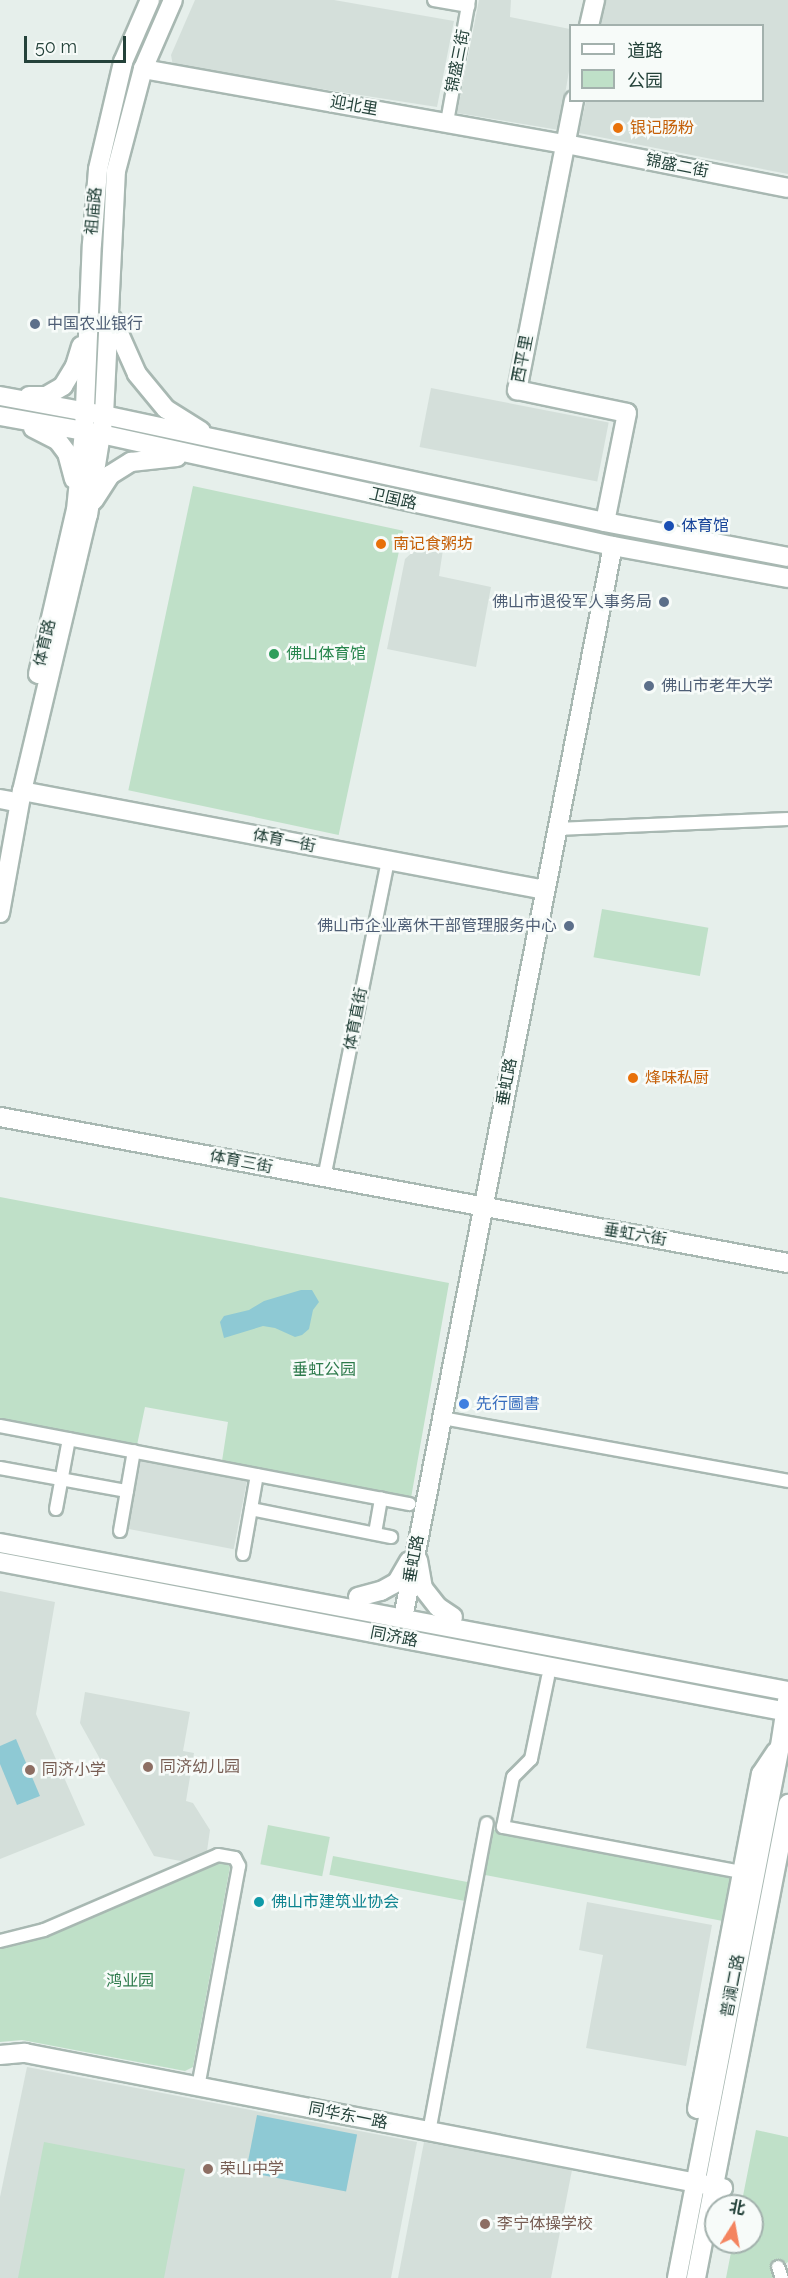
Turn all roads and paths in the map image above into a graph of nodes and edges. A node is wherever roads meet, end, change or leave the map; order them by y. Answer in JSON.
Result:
{"nodes":[{"id":1,"x":150,"y":0,"type":"edge"},
{"id":2,"x":173,"y":0,"type":"edge"},
{"id":3,"x":434,"y":0,"type":"edge"},
{"id":4,"x":595,"y":0,"type":"edge"},
{"id":5,"x":469,"y":3,"type":"edge"},
{"id":6,"x":589,"y":24,"type":"edge"},
{"id":7,"x":143,"y":69,"type":"junction"},
{"id":8,"x":574,"y":102,"type":"edge"},
{"id":9,"x":447,"y":122,"type":"junction"},
{"id":10,"x":566,"y":144,"type":"junction"},
{"id":11,"x":788,"y":188,"type":"edge"},
{"id":12,"x":109,"y":305,"type":"junction"},
{"id":13,"x":88,"y":321,"type":"junction"},
{"id":14,"x":0,"y":396,"type":"edge"},
{"id":15,"x":85,"y":411,"type":"junction"},
{"id":16,"x":104,"y":415,"type":"junction"},
{"id":17,"x":0,"y":416,"type":"edge"},
{"id":18,"x":92,"y":432,"type":"junction"},
{"id":19,"x":211,"y":437,"type":"junction"},
{"id":20,"x":206,"y":457,"type":"junction"},
{"id":21,"x":83,"y":518,"type":"junction"},
{"id":22,"x":605,"y":522,"type":"junction"},
{"id":23,"x":613,"y":546,"type":"junction"},
{"id":24,"x":788,"y":557,"type":"edge"},
{"id":25,"x":788,"y":578,"type":"edge"},
{"id":26,"x":11,"y":797,"type":"edge"},
{"id":27,"x":788,"y":819,"type":"edge"},
{"id":28,"x":557,"y":830,"type":"junction"},
{"id":29,"x":0,"y":855,"type":"edge"},
{"id":30,"x":388,"y":861,"type":"junction"},
{"id":31,"x":545,"y":890,"type":"junction"},
{"id":32,"x":0,"y":913,"type":"edge"},
{"id":33,"x":0,"y":1117,"type":"edge"},
{"id":34,"x":324,"y":1178,"type":"junction"},
{"id":35,"x":482,"y":1208,"type":"junction"},
{"id":36,"x":788,"y":1263,"type":"edge"},
{"id":37,"x":442,"y":1418,"type":"junction"},
{"id":38,"x":0,"y":1426,"type":"edge"},
{"id":39,"x":69,"y":1439,"type":"junction"},
{"id":40,"x":134,"y":1451,"type":"junction"},
{"id":41,"x":0,"y":1468,"type":"edge"},
{"id":42,"x":257,"y":1475,"type":"junction"},
{"id":43,"x":61,"y":1479,"type":"junction"},
{"id":44,"x":788,"y":1481,"type":"edge"},
{"id":45,"x":127,"y":1491,"type":"junction"},
{"id":46,"x":381,"y":1499,"type":"junction"},
{"id":47,"x":410,"y":1504,"type":"dead end"},
{"id":48,"x":56,"y":1509,"type":"dead end"},
{"id":49,"x":251,"y":1509,"type":"junction"},
{"id":50,"x":0,"y":1531,"type":"edge"},
{"id":51,"x":120,"y":1531,"type":"dead end"},
{"id":52,"x":375,"y":1533,"type":"junction"},
{"id":53,"x":391,"y":1537,"type":"dead end"},
{"id":54,"x":0,"y":1543,"type":"edge"},
{"id":55,"x":416,"y":1549,"type":"junction"},
{"id":56,"x":243,"y":1554,"type":"dead end"},
{"id":57,"x":0,"y":1562,"type":"edge"},
{"id":58,"x":358,"y":1597,"type":"junction"},
{"id":59,"x":375,"y":1613,"type":"junction"},
{"id":60,"x":453,"y":1617,"type":"junction"},
{"id":61,"x":403,"y":1618,"type":"junction"},
{"id":62,"x":433,"y":1624,"type":"junction"},
{"id":63,"x":548,"y":1677,"type":"dead end"},
{"id":64,"x":750,"y":1684,"type":"junction"},
{"id":65,"x":787,"y":1702,"type":"edge"},
{"id":66,"x":780,"y":1746,"type":"junction"},
{"id":67,"x":788,"y":1804,"type":"edge"},
{"id":68,"x":487,"y":1823,"type":"dead end"},
{"id":69,"x":788,"y":1862,"type":"edge"},
{"id":70,"x":742,"y":1872,"type":"junction"},
{"id":71,"x":0,"y":1941,"type":"edge"},
{"id":72,"x":0,"y":2055,"type":"edge"},
{"id":73,"x":198,"y":2088,"type":"junction"},
{"id":74,"x":429,"y":2132,"type":"junction"},
{"id":75,"x":689,"y":2181,"type":"junction"},
{"id":76,"x":719,"y":2194,"type":"edge"},
{"id":77,"x":704,"y":2249,"type":"edge"},
{"id":78,"x":710,"y":2254,"type":"edge"},
{"id":79,"x":664,"y":2278,"type":"edge"},
{"id":80,"x":677,"y":2278,"type":"edge"},
{"id":81,"x":696,"y":2278,"type":"edge"},
{"id":82,"x":706,"y":2278,"type":"edge"}],
"edges":[{"from":1,"to":13,"type":"main road","name":"祖庙路"},
{"from":2,"to":7,"type":"main road","name":"祖庙路"},
{"from":3,"to":5,"type":"street"},
{"from":4,"to":6,"type":"main road"},
{"from":5,"to":9,"type":"street","name":"锦盛三街"},
{"from":7,"to":9,"type":"main road","name":"迎北里"},
{"from":7,"to":12,"type":"main road","name":"祖庙路"},
{"from":8,"to":10,"type":"main road"},
{"from":9,"to":10,"type":"main road","name":"迎北里"},
{"from":10,"to":11,"type":"main road","name":"锦盛二街"},
{"from":10,"to":22,"type":"main road","name":"西平里"},
{"from":12,"to":16,"type":"main road","name":"祖庙路"},
{"from":12,"to":19,"type":"main road"},
{"from":13,"to":14,"type":"main road"},
{"from":13,"to":15,"type":"main road","name":"祖庙路"},
{"from":14,"to":15,"type":"main road"},
{"from":15,"to":16,"type":"main road"},
{"from":15,"to":18,"type":"main road","name":"祖庙路"},
{"from":16,"to":18,"type":"main road","name":"祖庙路"},
{"from":16,"to":19,"type":"main road"},
{"from":17,"to":18,"type":"main road","name":"卫国路"},
{"from":17,"to":21,"type":"main road"},
{"from":18,"to":20,"type":"main road","name":"卫国路"},
{"from":18,"to":21,"type":"main road","name":"体育路"},
{"from":19,"to":22,"type":"main road"},
{"from":20,"to":21,"type":"main road"},
{"from":20,"to":23,"type":"main road","name":"卫国路"},
{"from":21,"to":26,"type":"main road","name":"体育路"},
{"from":22,"to":24,"type":"main road"},
{"from":23,"to":25,"type":"main road","name":"卫国路"},
{"from":23,"to":28,"type":"main road","name":"垂虹路"},
{"from":26,"to":29,"type":"main road","name":"体育路"},
{"from":26,"to":30,"type":"main road","name":"体育一街"},
{"from":26,"to":32,"type":"main road","name":"体育路"},
{"from":27,"to":28,"type":"street"},
{"from":28,"to":31,"type":"main road","name":"垂虹路"},
{"from":30,"to":31,"type":"main road","name":"体育一街"},
{"from":30,"to":34,"type":"street","name":"体育直街"},
{"from":31,"to":35,"type":"main road","name":"垂虹路"},
{"from":33,"to":34,"type":"main road","name":"体育三街"},
{"from":34,"to":35,"type":"main road","name":"体育三街"},
{"from":35,"to":36,"type":"main road","name":"垂虹六街"},
{"from":35,"to":37,"type":"main road","name":"垂虹路"},
{"from":37,"to":44,"type":"street"},
{"from":37,"to":55,"type":"main road","name":"垂虹路"},
{"from":38,"to":39,"type":"street"},
{"from":39,"to":40,"type":"street"},
{"from":39,"to":43,"type":"street"},
{"from":40,"to":42,"type":"street"},
{"from":40,"to":45,"type":"street"},
{"from":41,"to":43,"type":"street"},
{"from":42,"to":46,"type":"street"},
{"from":42,"to":49,"type":"street"},
{"from":43,"to":45,"type":"street"},
{"from":43,"to":48,"type":"street"},
{"from":45,"to":51,"type":"street"},
{"from":46,"to":47,"type":"street"},
{"from":46,"to":52,"type":"street"},
{"from":49,"to":52,"type":"street"},
{"from":49,"to":56,"type":"street"},
{"from":50,"to":58,"type":"main road"},
{"from":52,"to":53,"type":"street"},
{"from":54,"to":59,"type":"main road","name":"同济路"},
{"from":55,"to":58,"type":"main road"},
{"from":55,"to":60,"type":"main road"},
{"from":55,"to":61,"type":"main road","name":"垂虹路"},
{"from":57,"to":65,"type":"main road","name":"同济路"},
{"from":58,"to":59,"type":"main road"},
{"from":59,"to":61,"type":"main road","name":"同济路"},
{"from":60,"to":62,"type":"main road"},
{"from":60,"to":64,"type":"main road"},
{"from":61,"to":62,"type":"main road","name":"同济路"},
{"from":62,"to":64,"type":"main road","name":"同济路"},
{"from":63,"to":70,"type":"street"},
{"from":64,"to":65,"type":"main road","name":"同济路"},
{"from":65,"to":66,"type":"main road","name":"普澜二路"},
{"from":66,"to":70,"type":"main road"},
{"from":66,"to":75,"type":"main road","name":"普澜二路"},
{"from":67,"to":76,"type":"main road","name":"普澜二路"},
{"from":68,"to":74,"type":"street"},
{"from":69,"to":76,"type":"main road"},
{"from":70,"to":75,"type":"main road"},
{"from":71,"to":73,"type":"street"},
{"from":72,"to":73,"type":"main road","name":"同华东一路"},
{"from":73,"to":74,"type":"main road","name":"同华东一路"},
{"from":74,"to":75,"type":"main road","name":"同华东一路"},
{"from":75,"to":76,"type":"main road","name":"同华东一路"},
{"from":75,"to":79,"type":"main road"},
{"from":75,"to":80,"type":"main road","name":"普澜二路"},
{"from":77,"to":81,"type":"main road","name":"普澜二路"},
{"from":78,"to":82,"type":"main road"}]}
